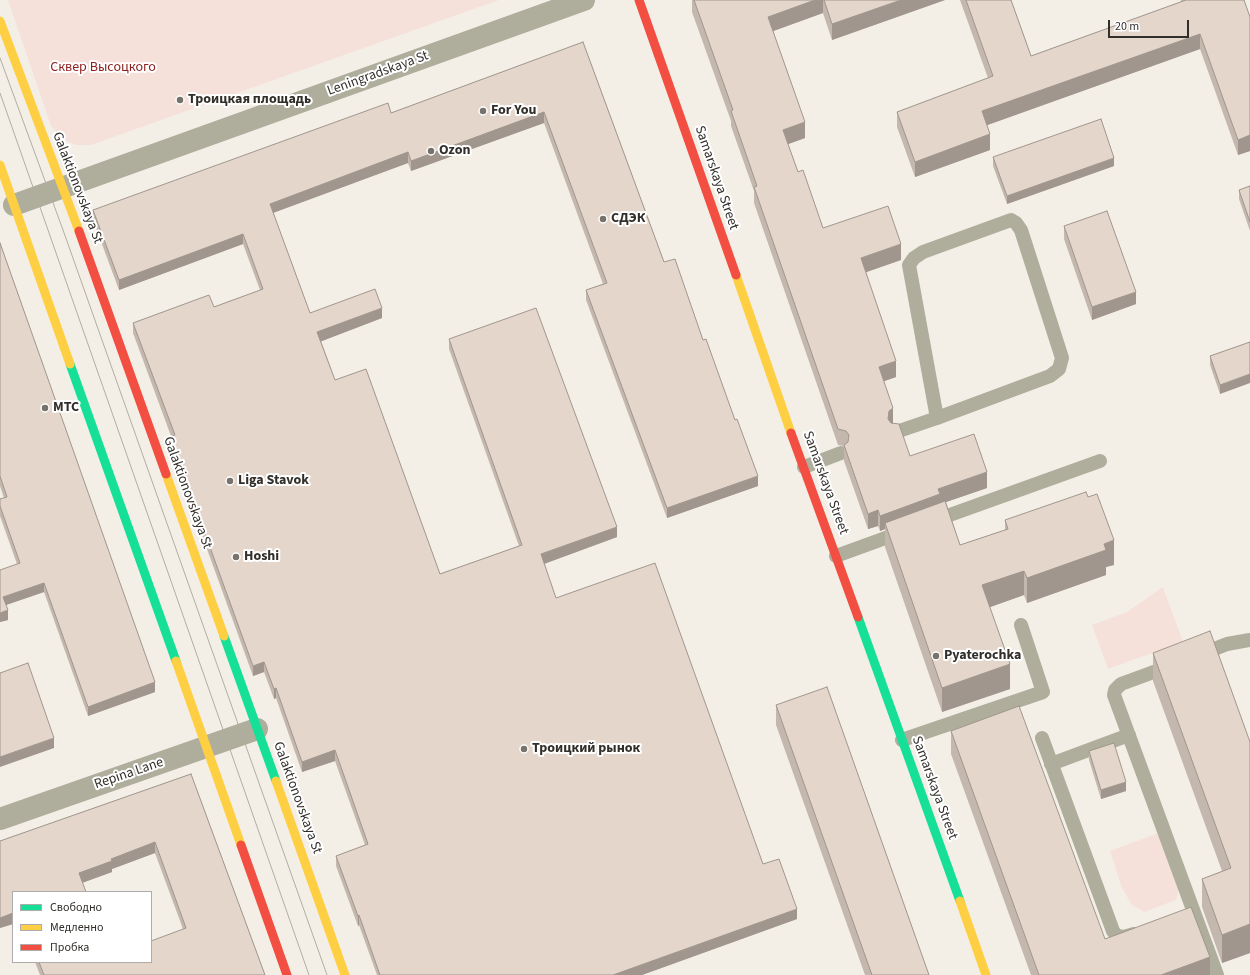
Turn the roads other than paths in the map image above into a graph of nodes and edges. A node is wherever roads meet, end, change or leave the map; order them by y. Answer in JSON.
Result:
{"nodes":[{"id":1,"x":584,"y":0,"type":"edge"},
{"id":2,"x":639,"y":0,"type":"edge"},
{"id":3,"x":0,"y":22,"type":"edge"},
{"id":4,"x":0,"y":165,"type":"edge"},
{"id":5,"x":63,"y":187,"type":"junction"},
{"id":6,"x":14,"y":205,"type":"junction"},
{"id":7,"x":937,"y":418,"type":"junction"},
{"id":8,"x":896,"y":432,"type":"edge"},
{"id":9,"x":841,"y":453,"type":"edge"},
{"id":10,"x":1100,"y":461,"type":"dead end"},
{"id":11,"x":804,"y":466,"type":"junction"},
{"id":12,"x":836,"y":556,"type":"junction"},
{"id":13,"x":1021,"y":625,"type":"dead end"},
{"id":14,"x":1250,"y":640,"type":"edge"},
{"id":15,"x":257,"y":728,"type":"junction"},
{"id":16,"x":1129,"y":736,"type":"junction"},
{"id":17,"x":1042,"y":738,"type":"dead end"},
{"id":18,"x":902,"y":740,"type":"junction"},
{"id":19,"x":206,"y":747,"type":"junction"},
{"id":20,"x":1051,"y":764,"type":"junction"},
{"id":21,"x":0,"y":819,"type":"edge"},
{"id":22,"x":1195,"y":913,"type":"junction"},
{"id":23,"x":1180,"y":918,"type":"edge"},
{"id":24,"x":1145,"y":930,"type":"edge"},
{"id":25,"x":287,"y":975,"type":"edge"},
{"id":26,"x":345,"y":975,"type":"edge"},
{"id":27,"x":986,"y":975,"type":"edge"},
{"id":28,"x":1217,"y":975,"type":"edge"}],
"edges":[{"from":1,"to":5,"type":"street","name":"Leningradskaya St"},
{"from":2,"to":11,"type":"main road","name":"Samarskaya Street"},
{"from":3,"to":5,"type":"main road","name":"Galaktionovskaya St"},
{"from":4,"to":6,"type":"main road"},
{"from":5,"to":6,"type":"street","name":"Leningradskaya St"},
{"from":5,"to":15,"type":"main road","name":"Galaktionovskaya St"},
{"from":6,"to":19,"type":"main road"},
{"from":7,"to":7,"type":"lane"},
{"from":7,"to":8,"type":"lane"},
{"from":9,"to":11,"type":"lane"},
{"from":10,"to":12,"type":"lane"},
{"from":11,"to":12,"type":"main road","name":"Samarskaya Street"},
{"from":12,"to":18,"type":"main road","name":"Samarskaya Street"},
{"from":13,"to":18,"type":"lane"},
{"from":14,"to":16,"type":"lane"},
{"from":15,"to":19,"type":"street","name":"Repina Lane"},
{"from":15,"to":26,"type":"main road","name":"Galaktionovskaya St"},
{"from":16,"to":20,"type":"lane"},
{"from":16,"to":22,"type":"lane"},
{"from":17,"to":20,"type":"lane"},
{"from":18,"to":27,"type":"main road","name":"Samarskaya Street"},
{"from":19,"to":21,"type":"street","name":"Repina Lane"},
{"from":19,"to":25,"type":"main road"},
{"from":20,"to":24,"type":"lane"},
{"from":22,"to":23,"type":"lane"},
{"from":22,"to":28,"type":"lane"}]}
